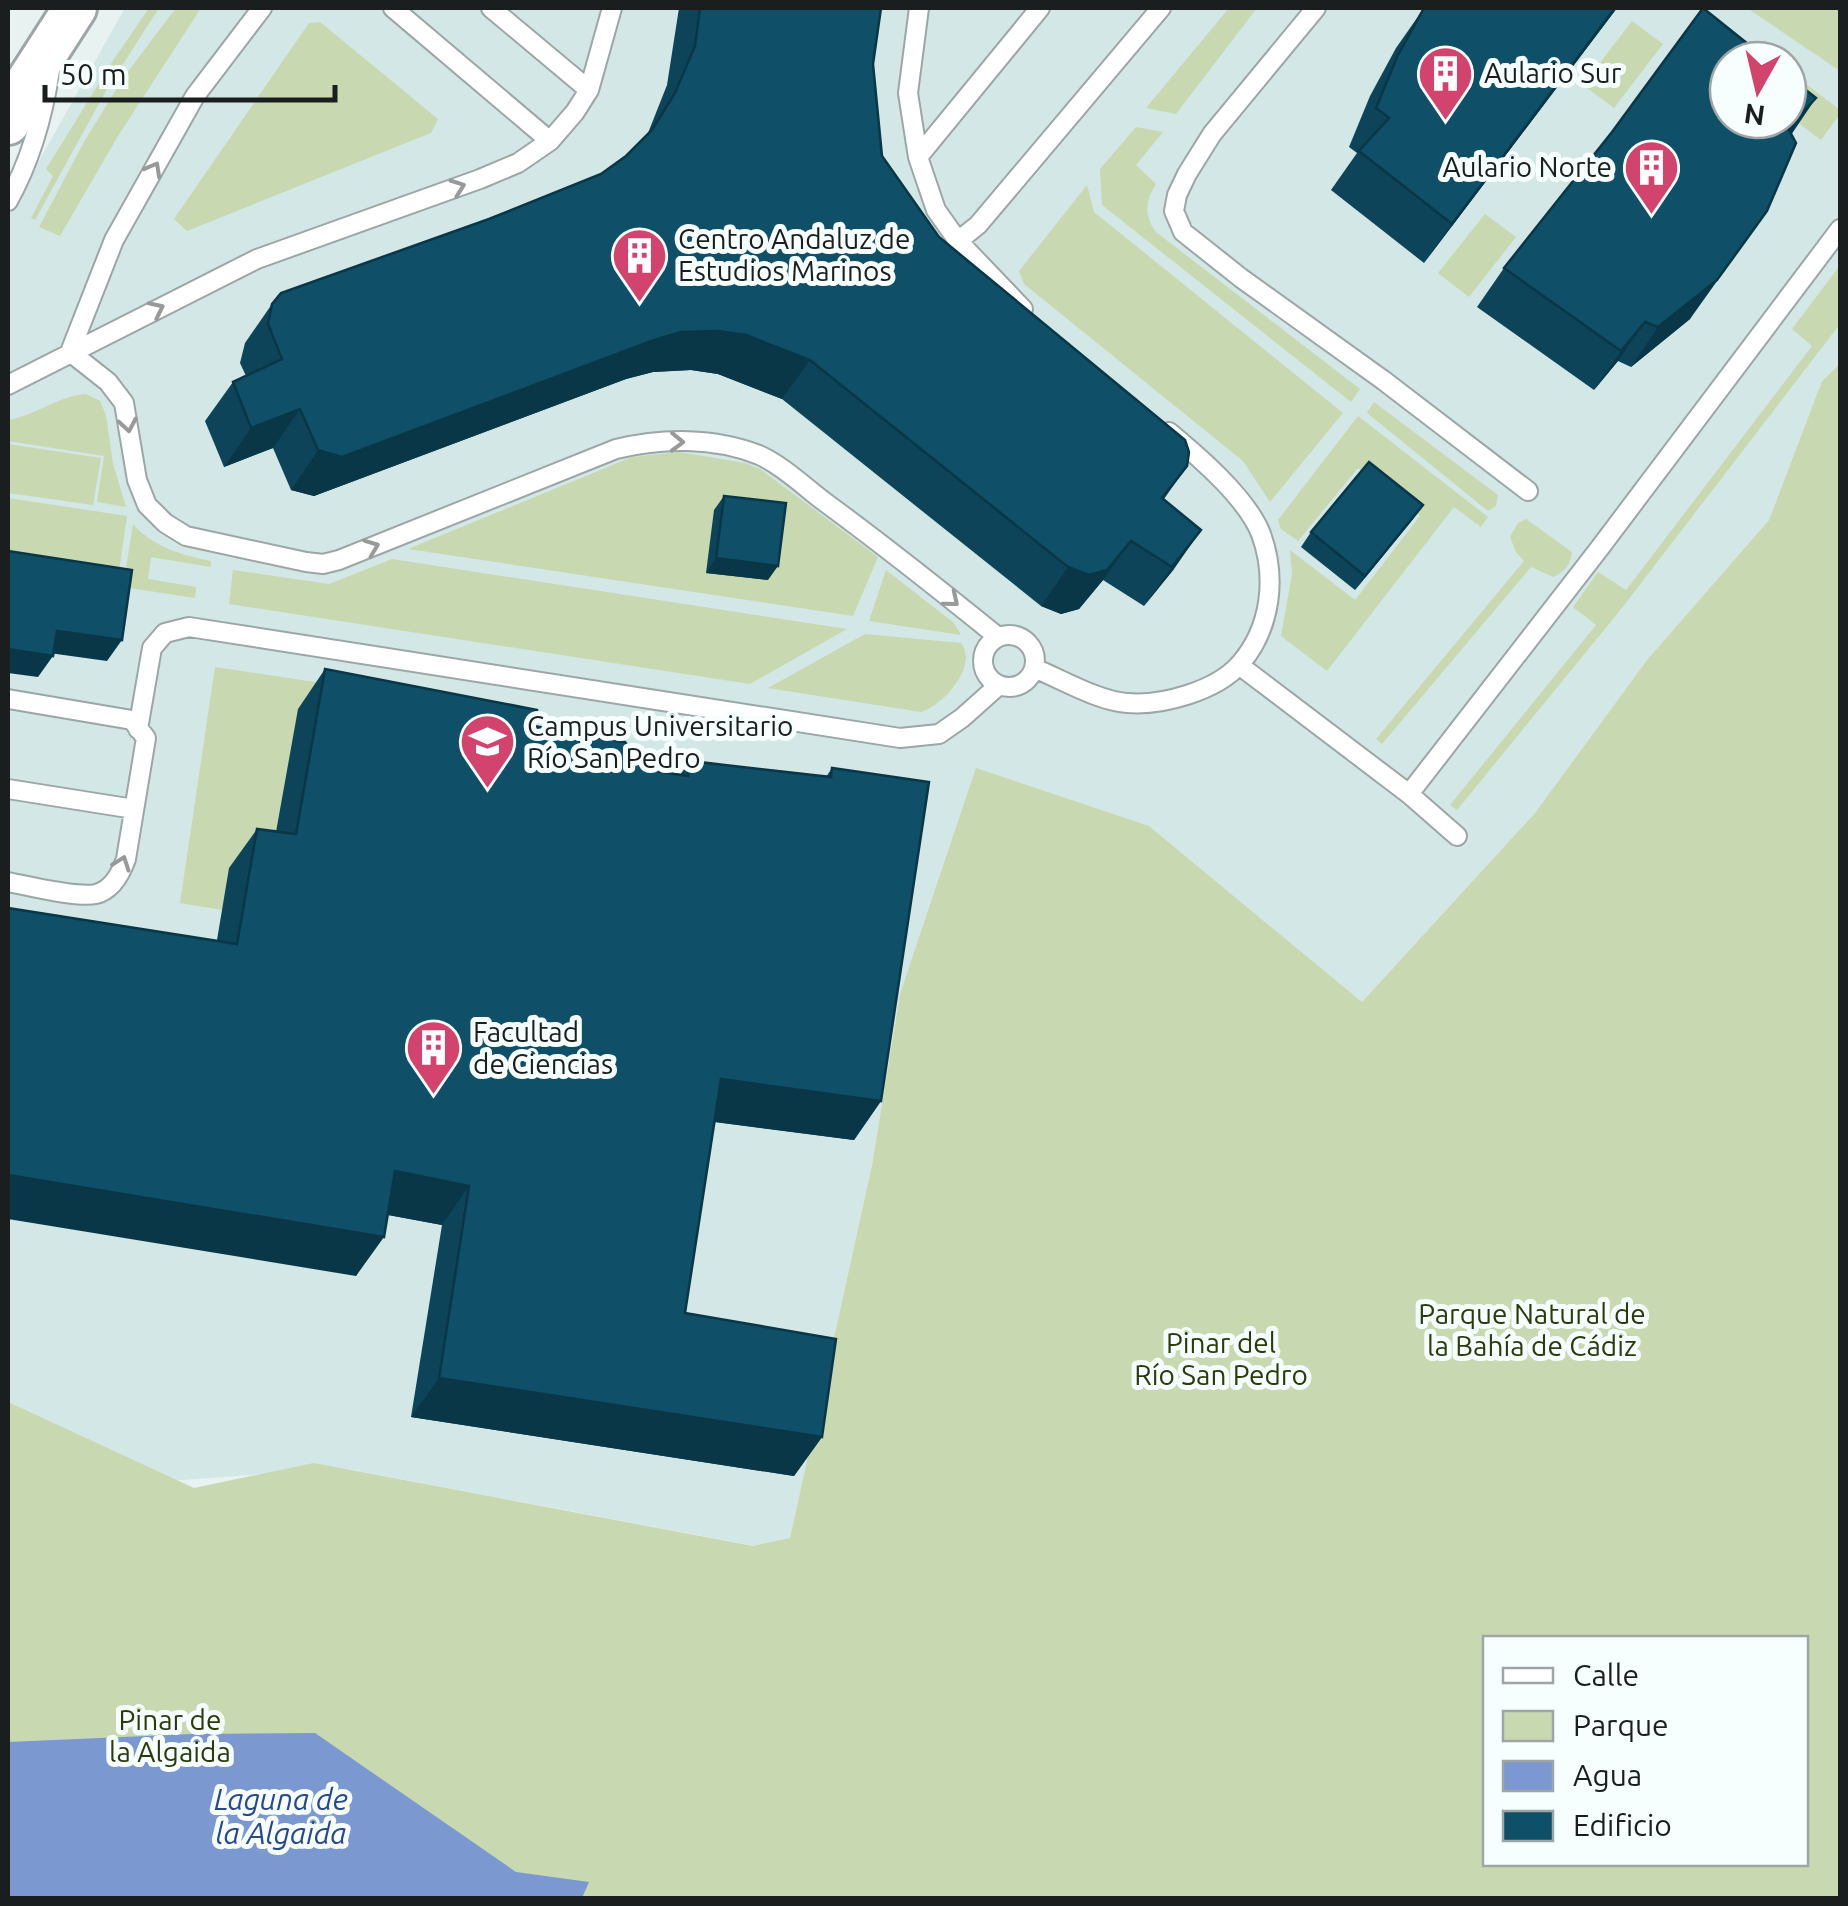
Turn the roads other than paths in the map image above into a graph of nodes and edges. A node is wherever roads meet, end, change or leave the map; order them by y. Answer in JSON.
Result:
{"nodes":[{"id":1,"x":262,"y":8,"type":"edge"},
{"id":2,"x":393,"y":8,"type":"edge"},
{"id":3,"x":490,"y":8,"type":"edge"},
{"id":4,"x":612,"y":8,"type":"edge"},
{"id":5,"x":919,"y":8,"type":"edge"},
{"id":6,"x":1040,"y":8,"type":"edge"},
{"id":7,"x":1161,"y":8,"type":"edge"},
{"id":8,"x":1316,"y":8,"type":"edge"},
{"id":9,"x":65,"y":22,"type":"edge"},
{"id":10,"x":589,"y":90,"type":"junction"},
{"id":11,"x":8,"y":122,"type":"edge"},
{"id":12,"x":550,"y":141,"type":"junction"},
{"id":13,"x":918,"y":158,"type":"junction"},
{"id":14,"x":8,"y":202,"type":"edge"},
{"id":15,"x":1840,"y":230,"type":"edge"},
{"id":16,"x":958,"y":242,"type":"junction"},
{"id":17,"x":1032,"y":319,"type":"edge"},
{"id":18,"x":70,"y":352,"type":"junction"},
{"id":19,"x":8,"y":385,"type":"edge"},
{"id":20,"x":1155,"y":420,"type":"edge"},
{"id":21,"x":1528,"y":491,"type":"dead end"},
{"id":22,"x":998,"y":637,"type":"junction"},
{"id":23,"x":1239,"y":665,"type":"junction"},
{"id":24,"x":1034,"y":668,"type":"junction"},
{"id":25,"x":999,"y":685,"type":"junction"},
{"id":26,"x":8,"y":699,"type":"edge"},
{"id":27,"x":138,"y":729,"type":"junction"},
{"id":28,"x":8,"y":789,"type":"edge"},
{"id":29,"x":1409,"y":794,"type":"junction"},
{"id":30,"x":134,"y":809,"type":"junction"},
{"id":31,"x":1457,"y":836,"type":"dead end"},
{"id":32,"x":8,"y":882,"type":"edge"}],
"edges":[{"from":18,"to":1,"type":"lane","one_way":true},
{"from":2,"to":12,"type":"lane"},
{"from":3,"to":10,"type":"lane"},
{"from":4,"to":10,"type":"lane"},
{"from":5,"to":13,"type":"lane"},
{"from":6,"to":13,"type":"lane"},
{"from":7,"to":16,"type":"lane"},
{"from":8,"to":21,"type":"lane"},
{"from":9,"to":11,"type":"street"},
{"from":9,"to":14,"type":"lane"},
{"from":10,"to":12,"type":"lane"},
{"from":18,"to":12,"type":"lane","one_way":true},
{"from":13,"to":16,"type":"lane"},
{"from":15,"to":29,"type":"lane"},
{"from":16,"to":17,"type":"lane"},
{"from":18,"to":19,"type":"lane"},
{"from":18,"to":22,"type":"lane","one_way":true},
{"from":20,"to":23,"type":"lane"},
{"from":22,"to":24,"type":"lane"},
{"from":22,"to":25,"type":"lane"},
{"from":23,"to":24,"type":"lane"},
{"from":23,"to":29,"type":"lane"},
{"from":24,"to":25,"type":"lane"},
{"from":25,"to":27,"type":"lane"},
{"from":26,"to":27,"type":"lane"},
{"from":27,"to":30,"type":"lane"},
{"from":28,"to":30,"type":"lane"},
{"from":29,"to":31,"type":"lane"},
{"from":32,"to":30,"type":"lane","one_way":true}]}
